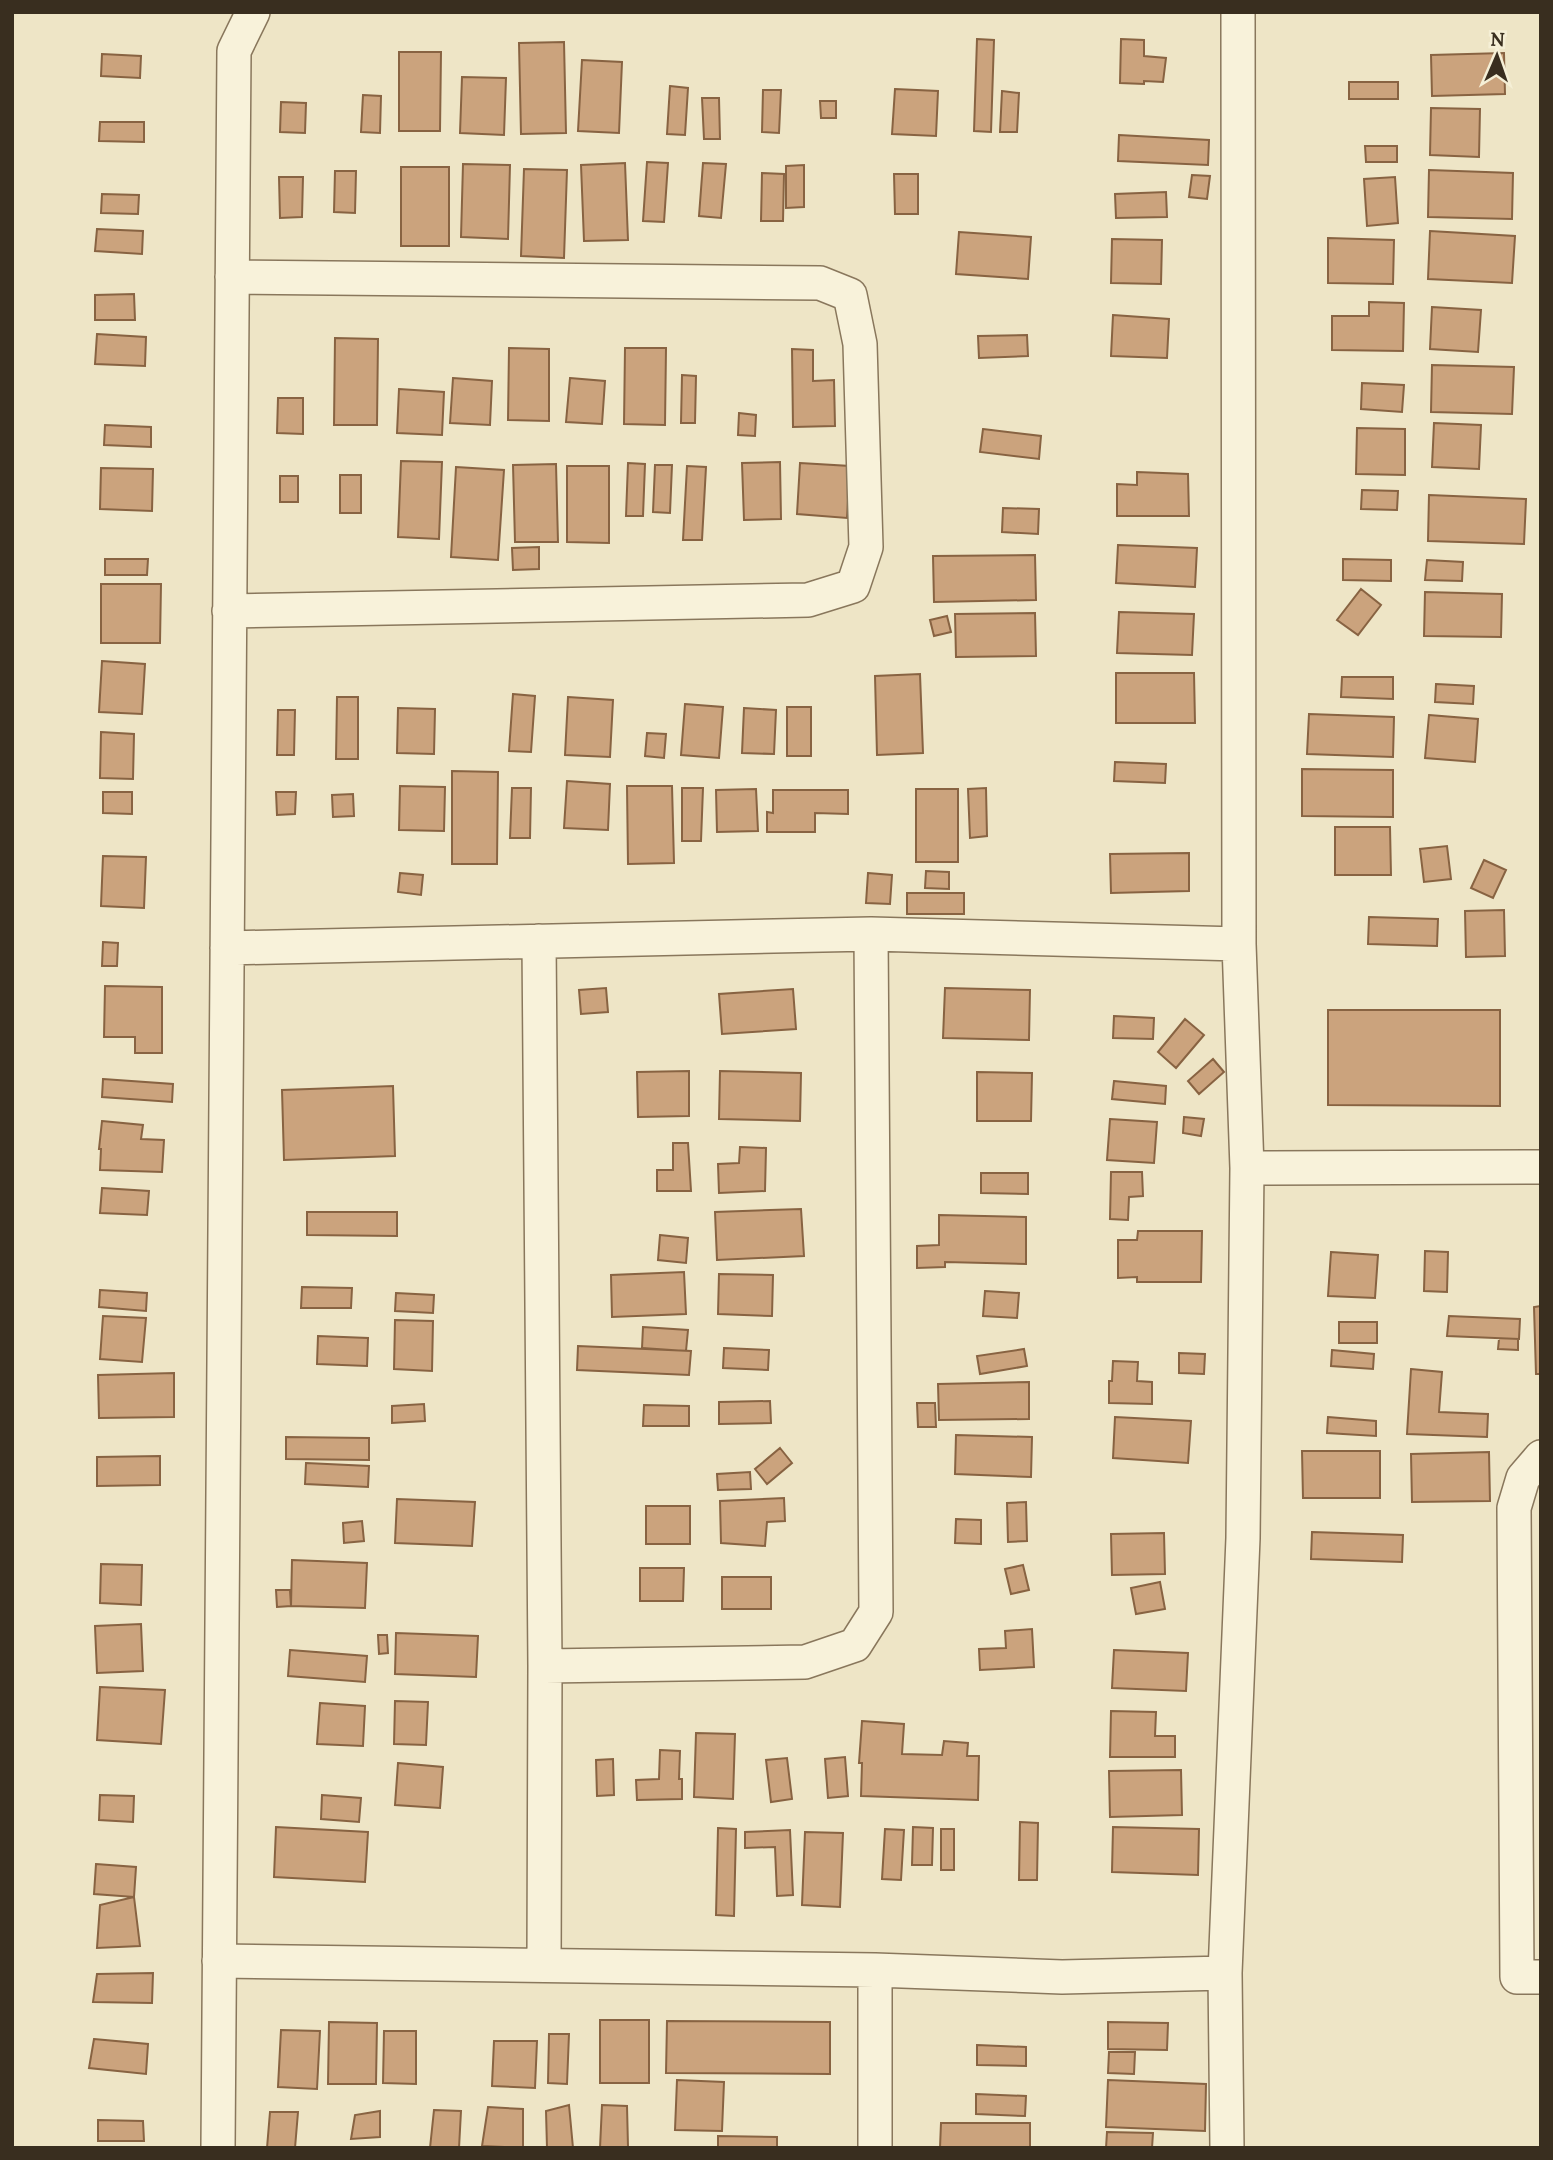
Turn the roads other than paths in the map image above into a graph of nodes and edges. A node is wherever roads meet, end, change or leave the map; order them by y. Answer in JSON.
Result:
{"nodes":[{"id":1,"x":253,"y":12,"type":"edge"},
{"id":2,"x":1238,"y":12,"type":"edge"},
{"id":3,"x":232,"y":277,"type":"junction"},
{"id":4,"x":229,"y":611,"type":"junction"},
{"id":5,"x":871,"y":934,"type":"junction"},
{"id":6,"x":539,"y":941,"type":"junction"},
{"id":7,"x":1239,"y":944,"type":"junction"},
{"id":8,"x":227,"y":948,"type":"junction"},
{"id":9,"x":1247,"y":1167,"type":"junction"},
{"id":10,"x":1541,"y":1167,"type":"edge"},
{"id":11,"x":1541,"y":1457,"type":"edge"},
{"id":12,"x":545,"y":1666,"type":"junction"},
{"id":13,"x":219,"y":1961,"type":"junction"},
{"id":14,"x":544,"y":1964,"type":"junction"},
{"id":15,"x":875,"y":1970,"type":"junction"},
{"id":16,"x":1225,"y":1973,"type":"junction"},
{"id":17,"x":1541,"y":1977,"type":"edge"},
{"id":18,"x":218,"y":2148,"type":"edge"},
{"id":19,"x":875,"y":2148,"type":"edge"},
{"id":20,"x":1227,"y":2148,"type":"edge"}],
"edges":[{"from":1,"to":3,"type":"street"},
{"from":2,"to":7,"type":"street"},
{"from":3,"to":4,"type":"street"},
{"from":3,"to":4,"type":"street"},
{"from":4,"to":8,"type":"street"},
{"from":5,"to":6,"type":"street"},
{"from":5,"to":7,"type":"street"},
{"from":5,"to":12,"type":"street"},
{"from":6,"to":8,"type":"street"},
{"from":6,"to":12,"type":"street"},
{"from":7,"to":9,"type":"street"},
{"from":8,"to":13,"type":"street"},
{"from":9,"to":10,"type":"street"},
{"from":9,"to":16,"type":"street"},
{"from":11,"to":17,"type":"street"},
{"from":12,"to":14,"type":"street"},
{"from":13,"to":14,"type":"street"},
{"from":13,"to":18,"type":"street"},
{"from":14,"to":15,"type":"street"},
{"from":15,"to":16,"type":"street"},
{"from":15,"to":19,"type":"street"},
{"from":16,"to":20,"type":"street"}]}
